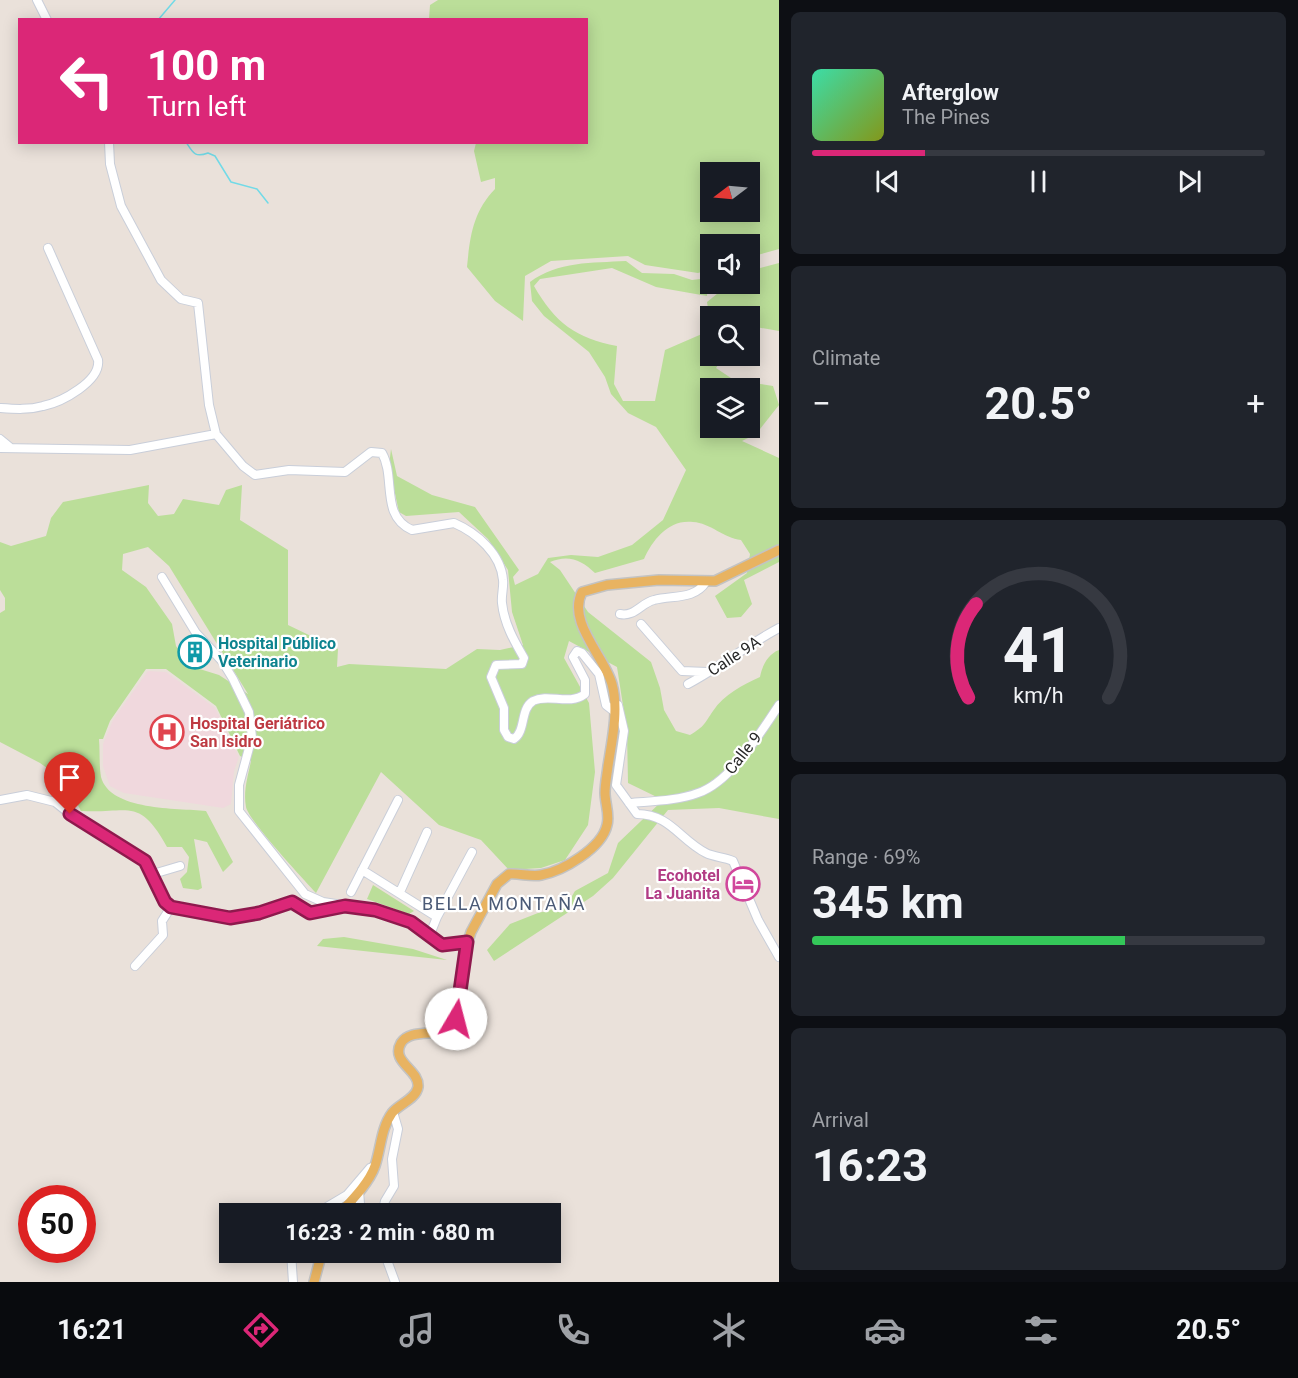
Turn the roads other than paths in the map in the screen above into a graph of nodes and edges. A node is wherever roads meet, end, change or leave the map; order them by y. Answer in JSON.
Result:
{"nodes":[{"id":1,"x":37,"y":0,"type":"edge"},
{"id":2,"x":46,"y":18,"type":"edge"},
{"id":3,"x":109,"y":144,"type":"edge"},
{"id":4,"x":48,"y":248,"type":"dead end"},
{"id":5,"x":0,"y":408,"type":"edge"},
{"id":6,"x":216,"y":434,"type":"junction"},
{"id":7,"x":0,"y":439,"type":"edge"},
{"id":8,"x":0,"y":448,"type":"edge"},
{"id":9,"x":11,"y":448,"type":"junction"},
{"id":10,"x":779,"y":550,"type":"edge"},
{"id":11,"x":162,"y":577,"type":"dead end"},
{"id":12,"x":706,"y":582,"type":"junction"},
{"id":13,"x":620,"y":614,"type":"dead end"},
{"id":14,"x":641,"y":624,"type":"dead end"},
{"id":15,"x":779,"y":628,"type":"edge"},
{"id":16,"x":708,"y":672,"type":"junction"},
{"id":17,"x":688,"y":684,"type":"dead end"},
{"id":18,"x":613,"y":686,"type":"junction"},
{"id":19,"x":779,"y":705,"type":"edge"},
{"id":20,"x":615,"y":712,"type":"junction"},
{"id":21,"x":0,"y":800,"type":"edge"},
{"id":22,"x":398,"y":800,"type":"dead end"},
{"id":23,"x":629,"y":803,"type":"junction"},
{"id":24,"x":427,"y":832,"type":"dead end"},
{"id":25,"x":472,"y":852,"type":"dead end"},
{"id":26,"x":180,"y":866,"type":"dead end"},
{"id":27,"x":362,"y":870,"type":"junction"},
{"id":28,"x":153,"y":874,"type":"junction"},
{"id":29,"x":351,"y":892,"type":"dead end"},
{"id":30,"x":400,"y":892,"type":"junction"},
{"id":31,"x":345,"y":906,"type":"junction"},
{"id":32,"x":171,"y":907,"type":"junction"},
{"id":33,"x":437,"y":917,"type":"junction"},
{"id":34,"x":429,"y":937,"type":"junction"},
{"id":35,"x":467,"y":942,"type":"junction"},
{"id":36,"x":779,"y":957,"type":"edge"},
{"id":37,"x":135,"y":966,"type":"dead end"},
{"id":38,"x":393,"y":1112,"type":"junction"},
{"id":39,"x":375,"y":1166,"type":"junction"},
{"id":40,"x":359,"y":1190,"type":"junction"},
{"id":41,"x":336,"y":1203,"type":"edge"},
{"id":42,"x":348,"y":1203,"type":"edge"},
{"id":43,"x":360,"y":1203,"type":"edge"},
{"id":44,"x":385,"y":1203,"type":"edge"},
{"id":45,"x":292,"y":1263,"type":"edge"},
{"id":46,"x":319,"y":1263,"type":"edge"},
{"id":47,"x":388,"y":1263,"type":"edge"},
{"id":48,"x":293,"y":1282,"type":"edge"},
{"id":49,"x":314,"y":1282,"type":"edge"},
{"id":50,"x":394,"y":1282,"type":"edge"}],
"edges":[{"from":1,"to":2,"type":"street"},
{"from":3,"to":6,"type":"street"},
{"from":4,"to":5,"type":"street"},
{"from":6,"to":9,"type":"street"},
{"from":6,"to":20,"type":"street"},
{"from":7,"to":9,"type":"street"},
{"from":8,"to":9,"type":"street"},
{"from":10,"to":12,"type":"main road"},
{"from":11,"to":31,"type":"street"},
{"from":12,"to":13,"type":"street"},
{"from":12,"to":18,"type":"main road"},
{"from":14,"to":16,"type":"street"},
{"from":15,"to":16,"type":"street","name":"Calle 9A"},
{"from":16,"to":17,"type":"street","name":"Calle 9A"},
{"from":18,"to":20,"type":"main road"},
{"from":18,"to":23,"type":"street"},
{"from":19,"to":23,"type":"street","name":"Calle 9"},
{"from":20,"to":35,"type":"main road"},
{"from":21,"to":28,"type":"street"},
{"from":22,"to":27,"type":"street"},
{"from":23,"to":36,"type":"street"},
{"from":24,"to":30,"type":"street"},
{"from":25,"to":33,"type":"street"},
{"from":26,"to":28,"type":"street"},
{"from":27,"to":29,"type":"street"},
{"from":27,"to":30,"type":"street"},
{"from":28,"to":32,"type":"street"},
{"from":30,"to":33,"type":"street"},
{"from":31,"to":32,"type":"street"},
{"from":31,"to":34,"type":"street"},
{"from":32,"to":37,"type":"street"},
{"from":33,"to":34,"type":"street"},
{"from":34,"to":35,"type":"street"},
{"from":35,"to":38,"type":"main road"},
{"from":38,"to":39,"type":"main road"},
{"from":38,"to":44,"type":"street"},
{"from":39,"to":40,"type":"main road"},
{"from":39,"to":41,"type":"street"},
{"from":40,"to":42,"type":"main road"},
{"from":40,"to":43,"type":"street"},
{"from":45,"to":48,"type":"street"},
{"from":46,"to":49,"type":"main road"},
{"from":47,"to":50,"type":"street"}]}
